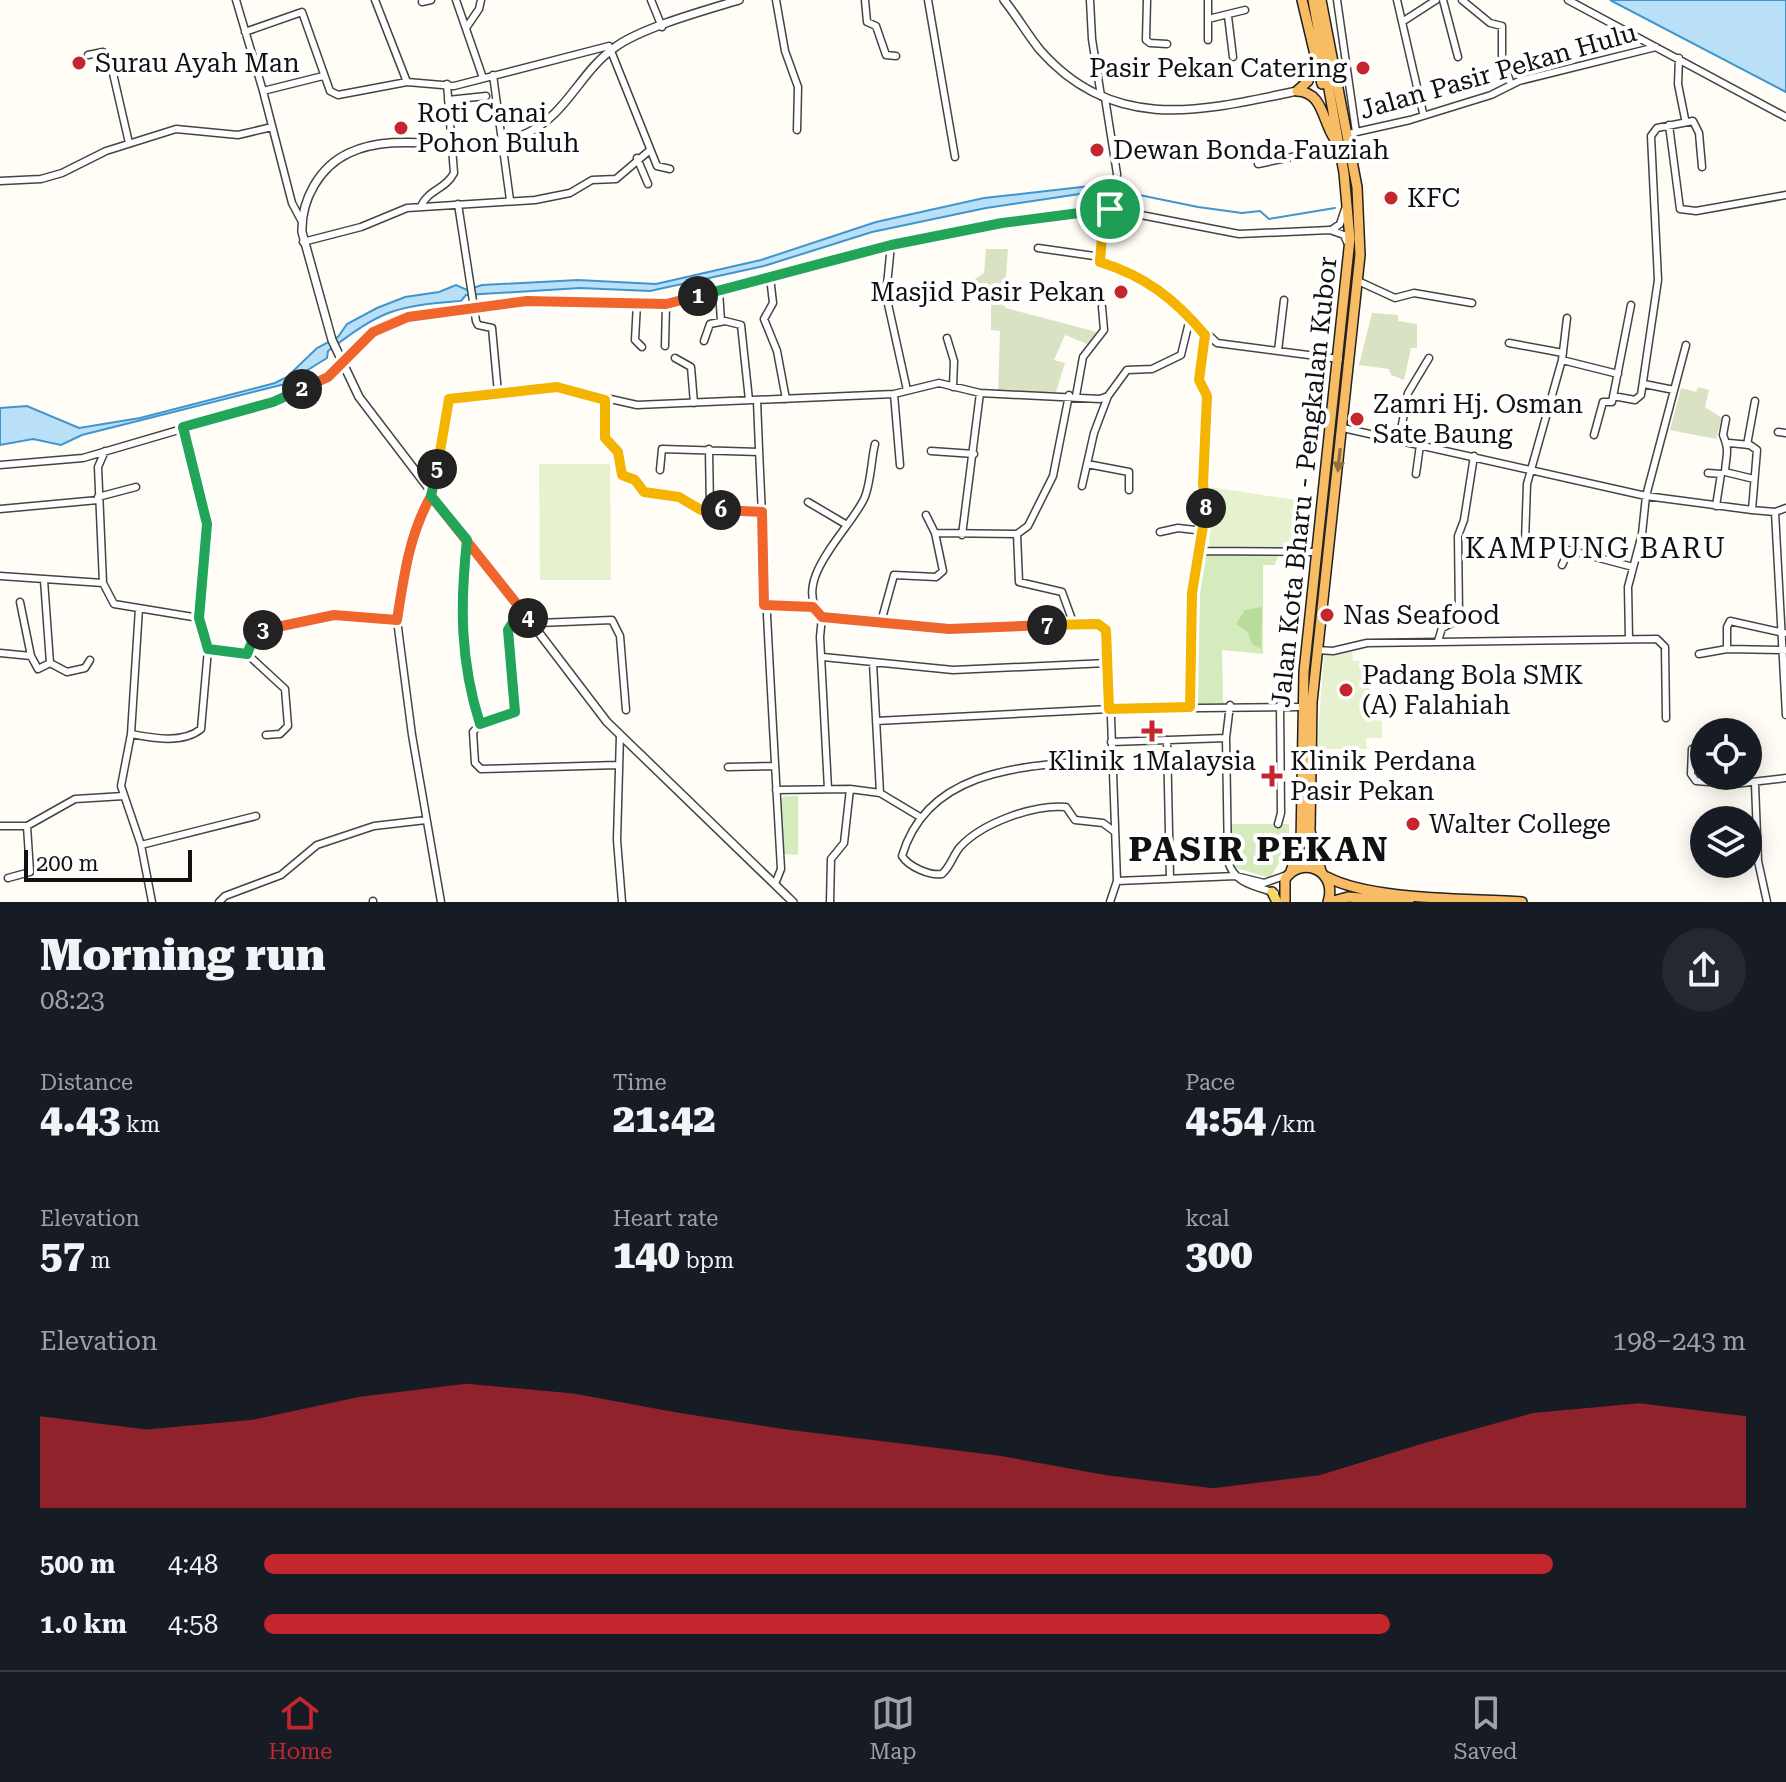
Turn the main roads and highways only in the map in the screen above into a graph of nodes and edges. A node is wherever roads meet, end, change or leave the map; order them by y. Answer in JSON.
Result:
{"nodes":[{"id":1,"x":1302,"y":0,"type":"edge"},
{"id":2,"x":1313,"y":0,"type":"edge"},
{"id":3,"x":1323,"y":0,"type":"edge"},
{"id":4,"x":1312,"y":57,"type":"junction"},
{"id":5,"x":1330,"y":106,"type":"junction"},
{"id":6,"x":1338,"y":146,"type":"junction"},
{"id":7,"x":1360,"y":220,"type":"junction"},
{"id":8,"x":1289,"y":873,"type":"junction"},
{"id":9,"x":1324,"y":874,"type":"junction"},
{"id":10,"x":1272,"y":892,"type":"road end"},
{"id":11,"x":1365,"y":898,"type":"junction"},
{"id":12,"x":1282,"y":901,"type":"edge"},
{"id":13,"x":1329,"y":902,"type":"edge"},
{"id":14,"x":1352,"y":902,"type":"edge"},
{"id":15,"x":1409,"y":902,"type":"edge"},
{"id":16,"x":1522,"y":902,"type":"edge"}],
"edges":[{"from":1,"to":4,"type":"highway"},
{"from":2,"to":5,"type":"highway"},
{"from":3,"to":7,"type":"highway","name":"Jalan Kota Bharu - Pengkalan Kubor"},
{"from":3,"to":7,"type":"highway"},
{"from":4,"to":5,"type":"highway"},
{"from":4,"to":6,"type":"highway"},
{"from":5,"to":6,"type":"highway"},
{"from":6,"to":8,"type":"highway","name":"Jalan Kota Bharu - Pengkalan Kubor"},
{"from":7,"to":9,"type":"highway","name":"Jalan Kota Bharu - Pengkalan Kubor","one_way":true},
{"from":8,"to":9,"type":"highway"},
{"from":8,"to":12,"type":"highway","name":"Jalan Kota Bharu - Pengkalan Kubor"},
{"from":9,"to":13,"type":"highway","name":"Jalan Kota Bharu - Pengkalan Kubor"},
{"from":9,"to":16,"type":"highway"},
{"from":10,"to":12,"type":"main road"},
{"from":11,"to":13,"type":"highway"},
{"from":11,"to":14,"type":"highway"},
{"from":11,"to":15,"type":"highway"}]}
